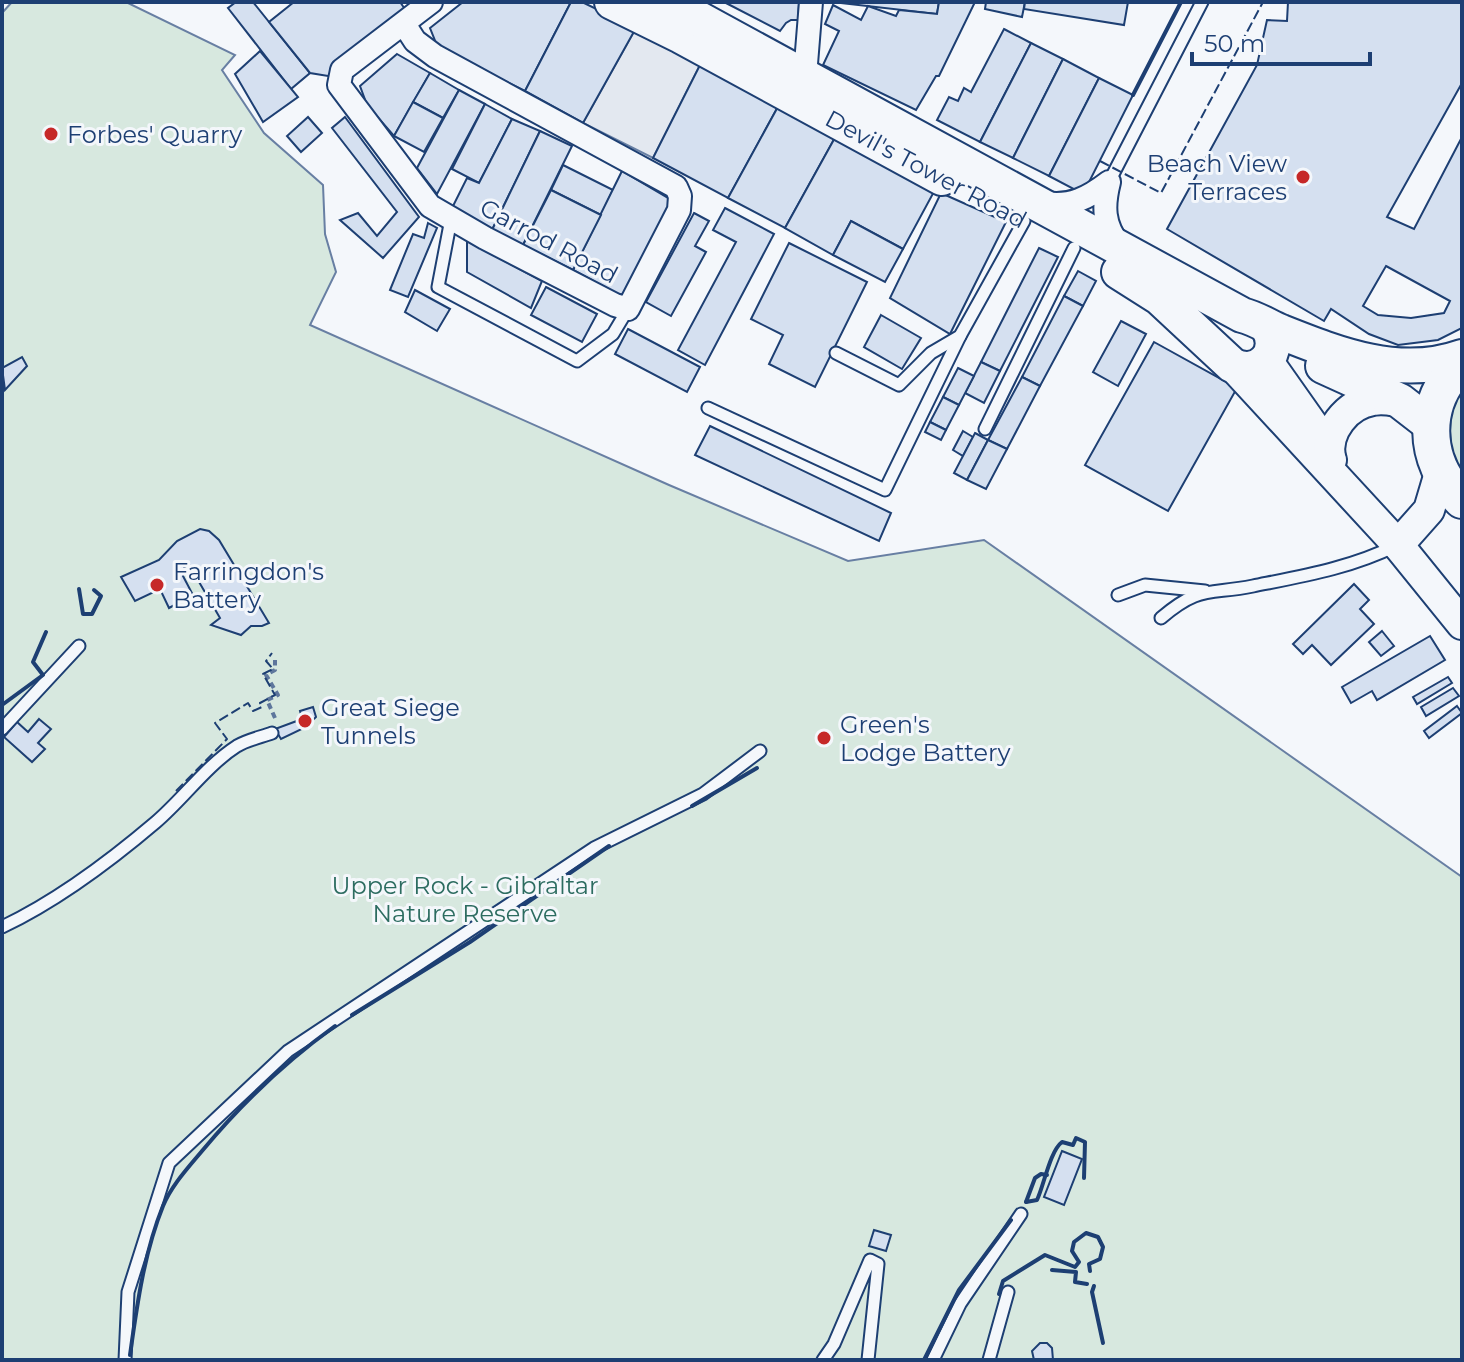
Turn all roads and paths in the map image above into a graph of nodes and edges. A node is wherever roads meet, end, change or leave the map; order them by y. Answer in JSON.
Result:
{"nodes":[{"id":1,"x":612,"y":2,"type":"edge"},
{"id":2,"x":668,"y":2,"type":"edge"},
{"id":3,"x":811,"y":2,"type":"edge"},
{"id":4,"x":1202,"y":2,"type":"edge"},
{"id":5,"x":424,"y":4,"type":"edge"},
{"id":6,"x":404,"y":24,"type":"junction"},
{"id":7,"x":805,"y":76,"type":"junction"},
{"id":8,"x":1109,"y":182,"type":"junction"},
{"id":9,"x":1030,"y":212,"type":"junction"},
{"id":10,"x":451,"y":219,"type":"junction"},
{"id":11,"x":1074,"y":248,"type":"junction"},
{"id":12,"x":1122,"y":249,"type":"junction"},
{"id":13,"x":628,"y":309,"type":"junction"},
{"id":14,"x":960,"y":336,"type":"junction"},
{"id":15,"x":1264,"y":338,"type":"junction"},
{"id":16,"x":836,"y":353,"type":"dead end"},
{"id":17,"x":1462,"y":360,"type":"edge"},
{"id":18,"x":1229,"y":362,"type":"junction"},
{"id":19,"x":1400,"y":401,"type":"junction"},
{"id":20,"x":708,"y":408,"type":"dead end"},
{"id":21,"x":1431,"y":425,"type":"junction"},
{"id":22,"x":985,"y":429,"type":"dead end"},
{"id":23,"x":1336,"y":470,"type":"junction"},
{"id":24,"x":1444,"y":494,"type":"edge"},
{"id":25,"x":1462,"y":508,"type":"edge"},
{"id":26,"x":1398,"y":545,"type":"junction"},
{"id":27,"x":1206,"y":591,"type":"junction"},
{"id":28,"x":1118,"y":595,"type":"dead end"},
{"id":29,"x":1458,"y":616,"type":"edge"},
{"id":30,"x":1161,"y":618,"type":"dead end"},
{"id":31,"x":79,"y":646,"type":"dead end"},
{"id":32,"x":275,"y":660,"type":"dead end"},
{"id":33,"x":267,"y":700,"type":"dead end"},
{"id":34,"x":2,"y":729,"type":"edge"},
{"id":35,"x":272,"y":733,"type":"dead end"},
{"id":36,"x":760,"y":751,"type":"dead end"},
{"id":37,"x":2,"y":927,"type":"edge"},
{"id":38,"x":1021,"y":1214,"type":"dead end"},
{"id":39,"x":1008,"y":1292,"type":"dead end"},
{"id":40,"x":125,"y":1360,"type":"edge"},
{"id":41,"x":823,"y":1360,"type":"edge"},
{"id":42,"x":868,"y":1360,"type":"edge"},
{"id":43,"x":933,"y":1360,"type":"edge"},
{"id":44,"x":989,"y":1360,"type":"edge"}],
"edges":[{"from":1,"to":9,"type":"main road","name":"Devil's Tower Road"},
{"from":2,"to":7,"type":"main road","name":"Devil's Tower Road"},
{"from":3,"to":7,"type":"street"},
{"from":4,"to":8,"type":"lane"},
{"from":5,"to":6,"type":"street","name":"Garrod Road"},
{"from":6,"to":10,"type":"street","name":"Garrod Road"},
{"from":6,"to":13,"type":"street","name":"Garrod Road"},
{"from":7,"to":9,"type":"main road","name":"Devil's Tower Road"},
{"from":8,"to":9,"type":"street"},
{"from":8,"to":12,"type":"street"},
{"from":9,"to":11,"type":"main road","name":"Devil's Tower Road"},
{"from":9,"to":12,"type":"main road","name":"Devil's Tower Road"},
{"from":9,"to":14,"type":"lane"},
{"from":10,"to":13,"type":"street","name":"Garrod Road"},
{"from":10,"to":13,"type":"lane"},
{"from":11,"to":18,"type":"main road","name":"Devil's Tower Road"},
{"from":11,"to":22,"type":"lane"},
{"from":12,"to":15,"type":"main road","name":"Devil's Tower Road"},
{"from":14,"to":16,"type":"lane"},
{"from":14,"to":20,"type":"lane"},
{"from":15,"to":17,"type":"main road"},
{"from":15,"to":18,"type":"main road"},
{"from":15,"to":18,"type":"main road"},
{"from":15,"to":19,"type":"main road"},
{"from":15,"to":23,"type":"main road"},
{"from":17,"to":21,"type":"highway"},
{"from":18,"to":23,"type":"main road"},
{"from":19,"to":21,"type":"main road"},
{"from":19,"to":23,"type":"main road"},
{"from":21,"to":24,"type":"highway"},
{"from":23,"to":26,"type":"main road"},
{"from":24,"to":25,"type":"main road"},
{"from":24,"to":26,"type":"main road"},
{"from":26,"to":27,"type":"lane"},
{"from":26,"to":29,"type":"main road"},
{"from":27,"to":28,"type":"lane"},
{"from":27,"to":30,"type":"lane"},
{"from":31,"to":34,"type":"lane"},
{"from":32,"to":33,"type":"path"},
{"from":35,"to":37,"type":"lane"},
{"from":36,"to":40,"type":"lane"},
{"from":38,"to":43,"type":"lane"},
{"from":39,"to":44,"type":"lane"},
{"from":41,"to":42,"type":"lane"}]}
